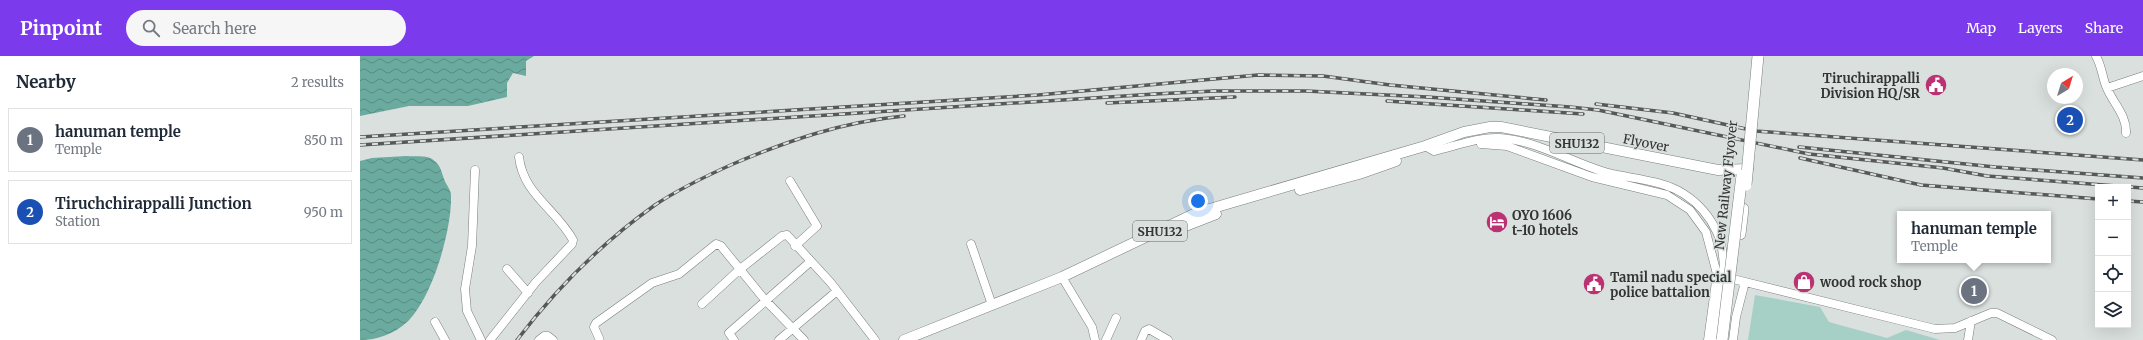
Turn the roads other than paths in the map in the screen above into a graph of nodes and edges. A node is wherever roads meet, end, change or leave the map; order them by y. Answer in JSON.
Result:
{"nodes":[{"id":1,"x":1754,"y":56,"type":"edge"},
{"id":2,"x":1758,"y":56,"type":"edge"},
{"id":3,"x":2096,"y":56,"type":"edge"},
{"id":4,"x":2143,"y":76,"type":"edge"},
{"id":5,"x":2107,"y":88,"type":"junction"},
{"id":6,"x":2126,"y":133,"type":"dead end"},
{"id":7,"x":1433,"y":146,"type":"junction"},
{"id":8,"x":519,"y":156,"type":"dead end"},
{"id":9,"x":475,"y":170,"type":"dead end"},
{"id":10,"x":1745,"y":172,"type":"junction"},
{"id":11,"x":790,"y":181,"type":"dead end"},
{"id":12,"x":971,"y":244,"type":"dead end"},
{"id":13,"x":795,"y":246,"type":"junction"},
{"id":14,"x":810,"y":262,"type":"junction"},
{"id":15,"x":507,"y":269,"type":"dead end"},
{"id":16,"x":739,"y":270,"type":"junction"},
{"id":17,"x":1720,"y":276,"type":"junction"},
{"id":18,"x":1062,"y":279,"type":"junction"},
{"id":19,"x":1745,"y":282,"type":"junction"},
{"id":20,"x":837,"y":291,"type":"junction"},
{"id":21,"x":528,"y":293,"type":"junction"},
{"id":22,"x":765,"y":300,"type":"junction"},
{"id":23,"x":702,"y":304,"type":"dead end"},
{"id":24,"x":992,"y":305,"type":"junction"},
{"id":25,"x":1116,"y":318,"type":"dead end"},
{"id":26,"x":1971,"y":321,"type":"junction"},
{"id":27,"x":435,"y":322,"type":"dead end"},
{"id":28,"x":792,"y":328,"type":"junction"},
{"id":29,"x":599,"y":338,"type":"dead end"},
{"id":30,"x":445,"y":340,"type":"edge"},
{"id":31,"x":481,"y":340,"type":"edge"},
{"id":32,"x":490,"y":340,"type":"edge"},
{"id":33,"x":539,"y":340,"type":"edge"},
{"id":34,"x":553,"y":340,"type":"edge"},
{"id":35,"x":734,"y":340,"type":"edge"},
{"id":36,"x":779,"y":340,"type":"edge"},
{"id":37,"x":804,"y":340,"type":"edge"},
{"id":38,"x":875,"y":340,"type":"edge"},
{"id":39,"x":904,"y":340,"type":"edge"},
{"id":40,"x":916,"y":340,"type":"edge"},
{"id":41,"x":1095,"y":340,"type":"edge"},
{"id":42,"x":1106,"y":340,"type":"edge"},
{"id":43,"x":1140,"y":340,"type":"edge"},
{"id":44,"x":1168,"y":340,"type":"edge"},
{"id":45,"x":1708,"y":340,"type":"edge"},
{"id":46,"x":1716,"y":340,"type":"edge"},
{"id":47,"x":1722,"y":340,"type":"edge"},
{"id":48,"x":1728,"y":340,"type":"edge"},
{"id":49,"x":1733,"y":340,"type":"edge"},
{"id":50,"x":1968,"y":340,"type":"edge"},
{"id":51,"x":2052,"y":340,"type":"edge"}],
"edges":[{"from":1,"to":10,"type":"highway","name":"New Railway Flyover"},
{"from":2,"to":10,"type":"highway","name":"New Railway Flyover","bridge":true},
{"from":3,"to":5,"type":"street"},
{"from":4,"to":5,"type":"street"},
{"from":5,"to":6,"type":"street"},
{"from":7,"to":10,"type":"main road","name":"Flyover"},
{"from":7,"to":17,"type":"street"},
{"from":7,"to":18,"type":"main road","number":"SHU132"},
{"from":8,"to":21,"type":"street"},
{"from":9,"to":31,"type":"street"},
{"from":10,"to":47,"type":"highway","name":"New Railway Flyover","bridge":true},
{"from":10,"to":48,"type":"highway","name":"New Railway Flyover","bridge":true},
{"from":11,"to":13,"type":"street"},
{"from":12,"to":24,"type":"street"},
{"from":13,"to":14,"type":"street"},
{"from":13,"to":16,"type":"street"},
{"from":14,"to":20,"type":"street"},
{"from":14,"to":22,"type":"street"},
{"from":15,"to":21,"type":"street"},
{"from":16,"to":22,"type":"street"},
{"from":16,"to":23,"type":"street"},
{"from":16,"to":29,"type":"street"},
{"from":17,"to":19,"type":"street"},
{"from":17,"to":45,"type":"street"},
{"from":17,"to":46,"type":"street"},
{"from":18,"to":24,"type":"main road","number":"SHU132"},
{"from":18,"to":40,"type":"main road"},
{"from":18,"to":41,"type":"street"},
{"from":19,"to":26,"type":"street"},
{"from":19,"to":49,"type":"street"},
{"from":20,"to":28,"type":"street"},
{"from":20,"to":38,"type":"street"},
{"from":21,"to":32,"type":"street"},
{"from":22,"to":28,"type":"street"},
{"from":22,"to":35,"type":"street"},
{"from":24,"to":39,"type":"main road","number":"SHU132"},
{"from":25,"to":42,"type":"street"},
{"from":26,"to":50,"type":"street"},
{"from":26,"to":51,"type":"street"},
{"from":27,"to":30,"type":"street"},
{"from":28,"to":36,"type":"street"},
{"from":28,"to":37,"type":"street"},
{"from":33,"to":34,"type":"street"},
{"from":43,"to":44,"type":"street"}]}
